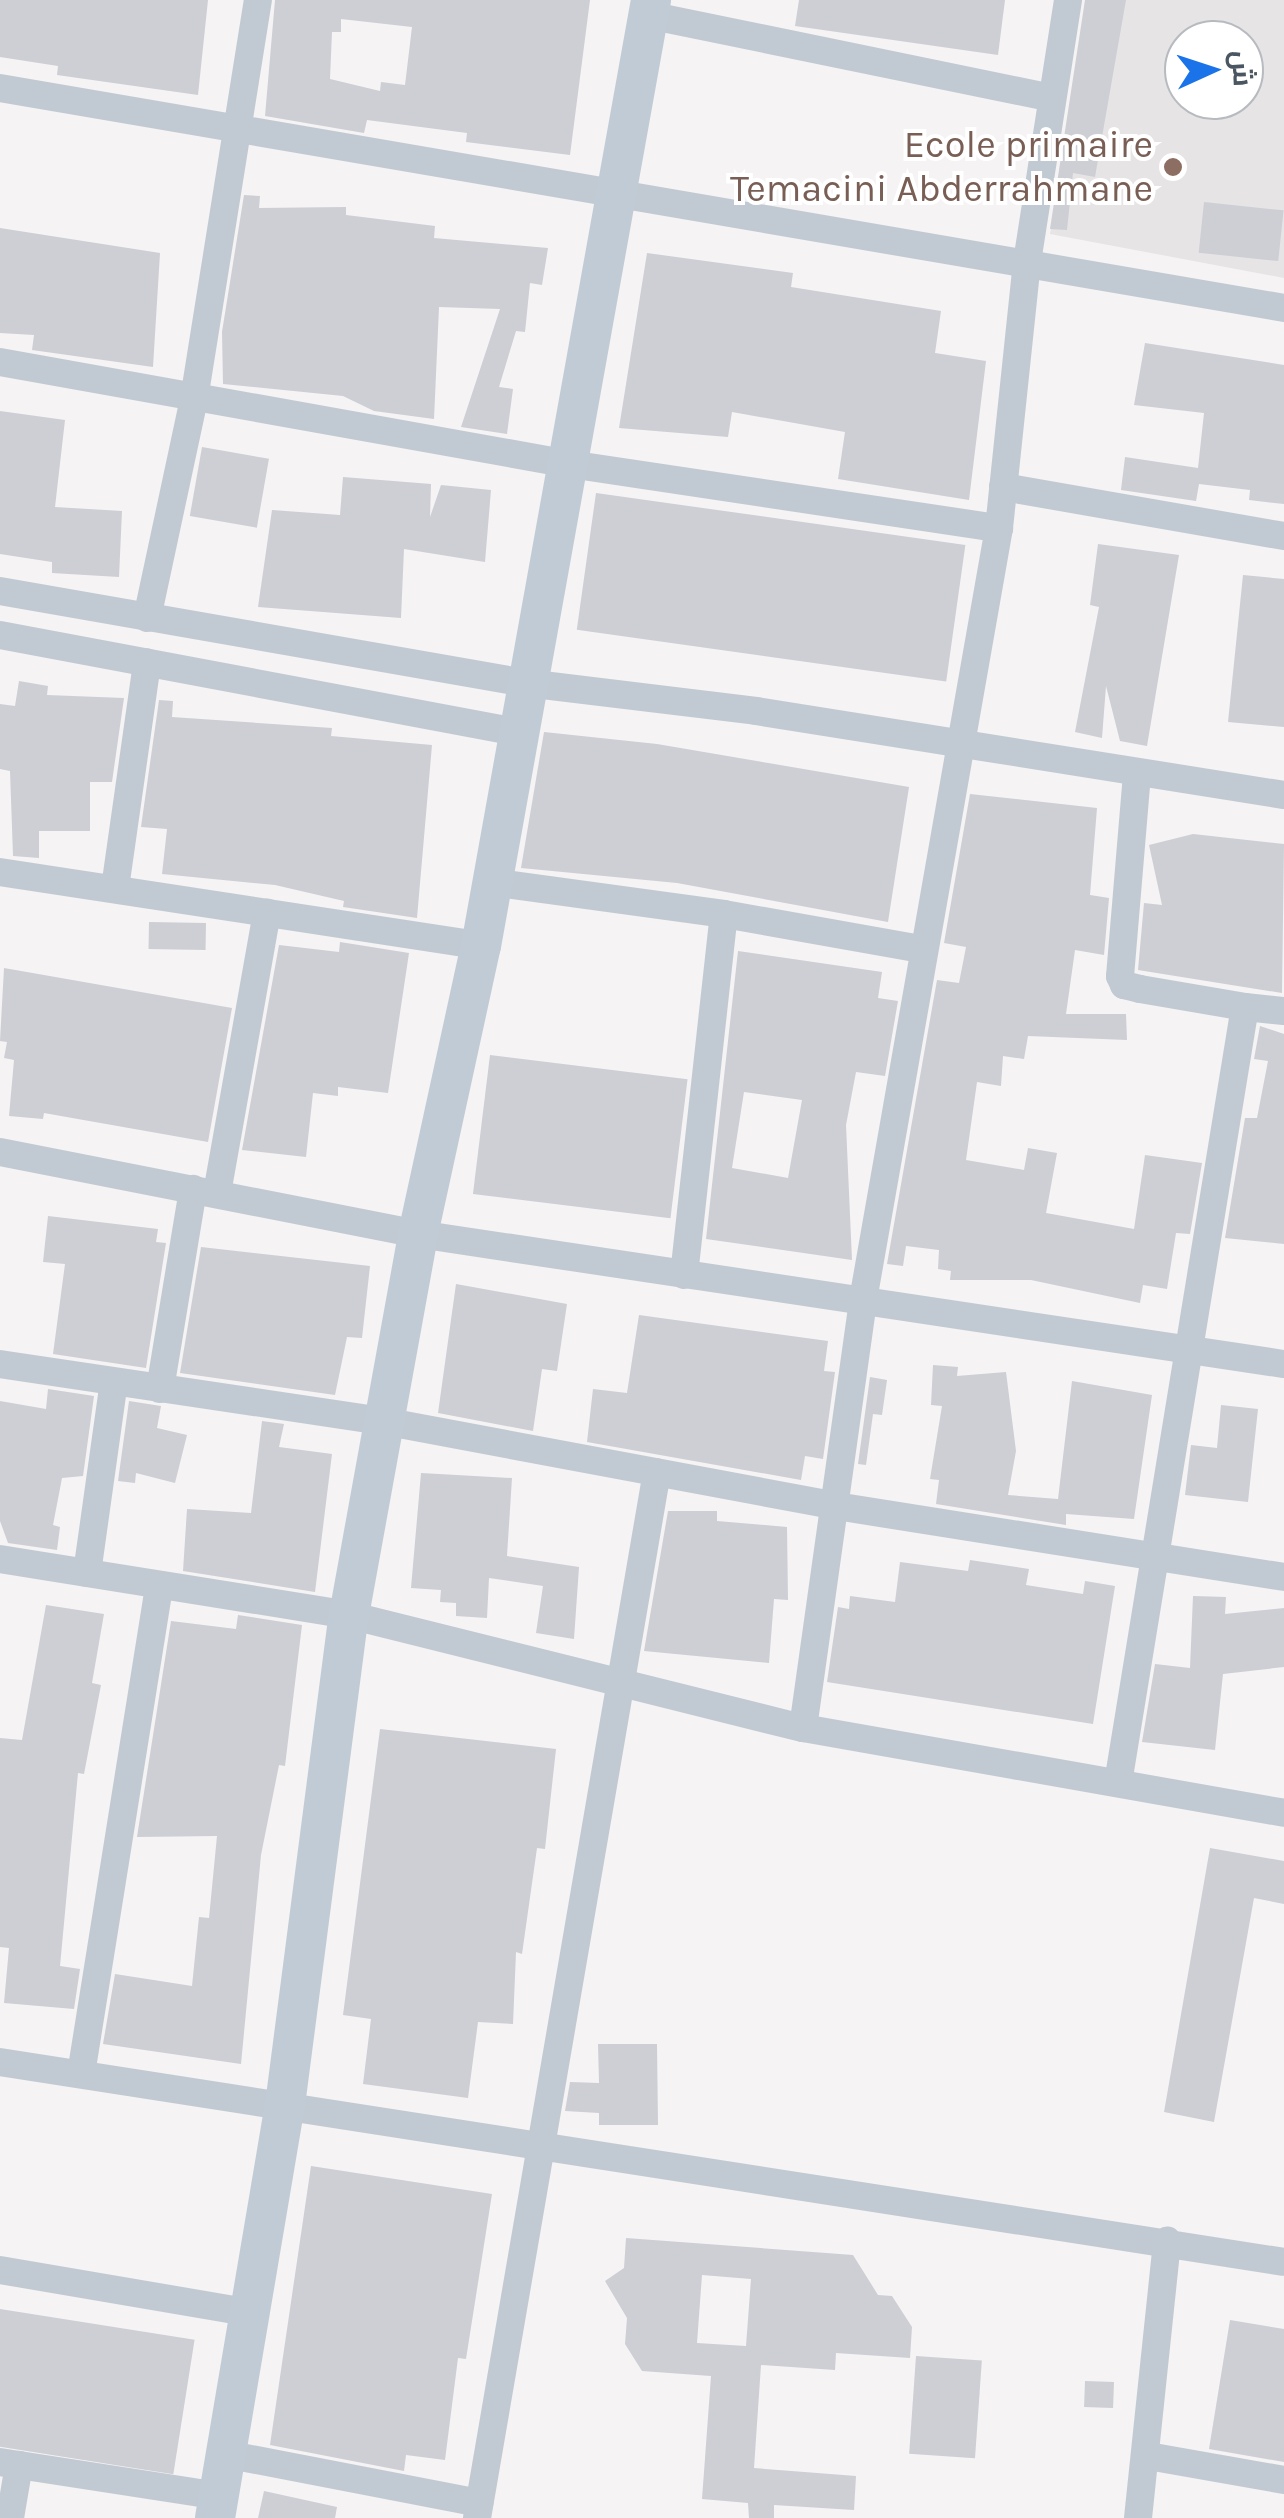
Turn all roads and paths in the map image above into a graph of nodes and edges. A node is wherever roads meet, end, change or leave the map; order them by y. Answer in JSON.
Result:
{"nodes":[{"id":1,"x":258,"y":0,"type":"edge"},
{"id":2,"x":1068,"y":0,"type":"edge"},
{"id":3,"x":650,"y":8,"type":"edge"},
{"id":4,"x":0,"y":88,"type":"edge"},
{"id":5,"x":1051,"y":98,"type":"junction"},
{"id":6,"x":235,"y":132,"type":"junction"},
{"id":7,"x":615,"y":196,"type":"junction"},
{"id":8,"x":1027,"y":262,"type":"junction"},
{"id":9,"x":1284,"y":308,"type":"edge"},
{"id":10,"x":0,"y":362,"type":"edge"},
{"id":11,"x":194,"y":399,"type":"junction"},
{"id":12,"x":569,"y":464,"type":"junction"},
{"id":13,"x":1003,"y":487,"type":"junction"},
{"id":14,"x":1000,"y":528,"type":"junction"},
{"id":15,"x":1284,"y":536,"type":"edge"},
{"id":16,"x":0,"y":592,"type":"edge"},
{"id":17,"x":147,"y":618,"type":"junction"},
{"id":18,"x":0,"y":634,"type":"edge"},
{"id":19,"x":147,"y":662,"type":"junction"},
{"id":20,"x":526,"y":683,"type":"junction"},
{"id":21,"x":517,"y":732,"type":"junction"},
{"id":22,"x":964,"y":747,"type":"junction"},
{"id":23,"x":1137,"y":774,"type":"junction"},
{"id":24,"x":1284,"y":796,"type":"edge"},
{"id":25,"x":0,"y":872,"type":"edge"},
{"id":26,"x":492,"y":882,"type":"junction"},
{"id":27,"x":114,"y":888,"type":"junction"},
{"id":28,"x":267,"y":912,"type":"junction"},
{"id":29,"x":724,"y":914,"type":"junction"},
{"id":30,"x":481,"y":946,"type":"junction"},
{"id":31,"x":922,"y":949,"type":"junction"},
{"id":32,"x":1244,"y":1007,"type":"junction"},
{"id":33,"x":1284,"y":1011,"type":"edge"},
{"id":34,"x":0,"y":1152,"type":"edge"},
{"id":35,"x":205,"y":1191,"type":"junction"},
{"id":36,"x":418,"y":1234,"type":"junction"},
{"id":37,"x":684,"y":1275,"type":"junction"},
{"id":38,"x":863,"y":1300,"type":"junction"},
{"id":39,"x":1189,"y":1351,"type":"junction"},
{"id":40,"x":0,"y":1364,"type":"edge"},
{"id":41,"x":1284,"y":1364,"type":"edge"},
{"id":42,"x":114,"y":1382,"type":"junction"},
{"id":43,"x":160,"y":1389,"type":"junction"},
{"id":44,"x":383,"y":1420,"type":"junction"},
{"id":45,"x":657,"y":1472,"type":"junction"},
{"id":46,"x":836,"y":1506,"type":"junction"},
{"id":47,"x":1156,"y":1557,"type":"junction"},
{"id":48,"x":0,"y":1560,"type":"edge"},
{"id":49,"x":87,"y":1573,"type":"junction"},
{"id":50,"x":1284,"y":1577,"type":"edge"},
{"id":51,"x":160,"y":1585,"type":"junction"},
{"id":52,"x":348,"y":1615,"type":"junction"},
{"id":53,"x":622,"y":1683,"type":"junction"},
{"id":54,"x":803,"y":1728,"type":"junction"},
{"id":55,"x":1118,"y":1784,"type":"junction"},
{"id":56,"x":1284,"y":1813,"type":"edge"},
{"id":57,"x":0,"y":2062,"type":"edge"},
{"id":58,"x":81,"y":2074,"type":"junction"},
{"id":59,"x":285,"y":2105,"type":"junction"},
{"id":60,"x":539,"y":2144,"type":"junction"},
{"id":61,"x":1167,"y":2241,"type":"junction"},
{"id":62,"x":1284,"y":2262,"type":"edge"},
{"id":63,"x":0,"y":2270,"type":"edge"},
{"id":64,"x":247,"y":2312,"type":"junction"},
{"id":65,"x":225,"y":2454,"type":"junction"},
{"id":66,"x":1148,"y":2456,"type":"junction"},
{"id":67,"x":10,"y":2464,"type":"edge"},
{"id":68,"x":1284,"y":2480,"type":"edge"},
{"id":69,"x":217,"y":2507,"type":"edge"},
{"id":70,"x":478,"y":2510,"type":"edge"},
{"id":71,"x":10,"y":2518,"type":"edge"},
{"id":72,"x":1138,"y":2518,"type":"edge"}],
"edges":[{"from":1,"to":6,"type":"street"},
{"from":2,"to":5,"type":"street"},
{"from":3,"to":5,"type":"street"},
{"from":3,"to":7,"type":"street"},
{"from":4,"to":6,"type":"street"},
{"from":5,"to":8,"type":"street"},
{"from":6,"to":7,"type":"street"},
{"from":6,"to":11,"type":"street"},
{"from":7,"to":8,"type":"street"},
{"from":7,"to":12,"type":"street"},
{"from":8,"to":9,"type":"street"},
{"from":8,"to":13,"type":"street"},
{"from":10,"to":11,"type":"street"},
{"from":11,"to":12,"type":"street"},
{"from":11,"to":17,"type":"street"},
{"from":12,"to":14,"type":"street"},
{"from":12,"to":20,"type":"street"},
{"from":13,"to":14,"type":"street"},
{"from":13,"to":15,"type":"street"},
{"from":14,"to":22,"type":"street"},
{"from":16,"to":17,"type":"street"},
{"from":17,"to":20,"type":"street"},
{"from":18,"to":19,"type":"street"},
{"from":19,"to":21,"type":"street"},
{"from":19,"to":27,"type":"street"},
{"from":20,"to":21,"type":"street"},
{"from":20,"to":22,"type":"street"},
{"from":21,"to":26,"type":"street"},
{"from":22,"to":23,"type":"street"},
{"from":22,"to":31,"type":"street"},
{"from":23,"to":24,"type":"street"},
{"from":23,"to":32,"type":"street"},
{"from":25,"to":27,"type":"street"},
{"from":26,"to":29,"type":"street"},
{"from":26,"to":30,"type":"street"},
{"from":27,"to":28,"type":"street"},
{"from":28,"to":30,"type":"street"},
{"from":28,"to":35,"type":"street"},
{"from":29,"to":31,"type":"street"},
{"from":29,"to":37,"type":"street"},
{"from":30,"to":36,"type":"street"},
{"from":31,"to":38,"type":"street"},
{"from":32,"to":33,"type":"street"},
{"from":32,"to":39,"type":"street"},
{"from":34,"to":35,"type":"street"},
{"from":35,"to":36,"type":"street"},
{"from":35,"to":43,"type":"street"},
{"from":36,"to":37,"type":"street"},
{"from":36,"to":44,"type":"street"},
{"from":37,"to":38,"type":"street"},
{"from":38,"to":39,"type":"street"},
{"from":38,"to":46,"type":"street"},
{"from":39,"to":41,"type":"street"},
{"from":39,"to":47,"type":"street"},
{"from":40,"to":42,"type":"street"},
{"from":42,"to":43,"type":"street"},
{"from":42,"to":49,"type":"street"},
{"from":43,"to":44,"type":"street"},
{"from":44,"to":45,"type":"street"},
{"from":44,"to":52,"type":"street"},
{"from":45,"to":46,"type":"street"},
{"from":45,"to":53,"type":"street"},
{"from":46,"to":47,"type":"street"},
{"from":46,"to":54,"type":"street"},
{"from":47,"to":50,"type":"street"},
{"from":47,"to":55,"type":"street"},
{"from":48,"to":49,"type":"street"},
{"from":49,"to":51,"type":"street"},
{"from":51,"to":52,"type":"street"},
{"from":51,"to":58,"type":"street"},
{"from":52,"to":53,"type":"street"},
{"from":52,"to":59,"type":"street"},
{"from":53,"to":54,"type":"street"},
{"from":53,"to":60,"type":"street"},
{"from":54,"to":55,"type":"street"},
{"from":55,"to":56,"type":"street"},
{"from":57,"to":58,"type":"street"},
{"from":58,"to":59,"type":"street"},
{"from":59,"to":60,"type":"street"},
{"from":59,"to":64,"type":"street"},
{"from":60,"to":61,"type":"street"},
{"from":60,"to":70,"type":"street"},
{"from":61,"to":62,"type":"street"},
{"from":61,"to":66,"type":"street"},
{"from":63,"to":64,"type":"street"},
{"from":64,"to":65,"type":"street"},
{"from":65,"to":69,"type":"street"},
{"from":65,"to":70,"type":"street"},
{"from":66,"to":68,"type":"street"},
{"from":66,"to":72,"type":"street"},
{"from":67,"to":69,"type":"street"},
{"from":67,"to":71,"type":"street"}]}
